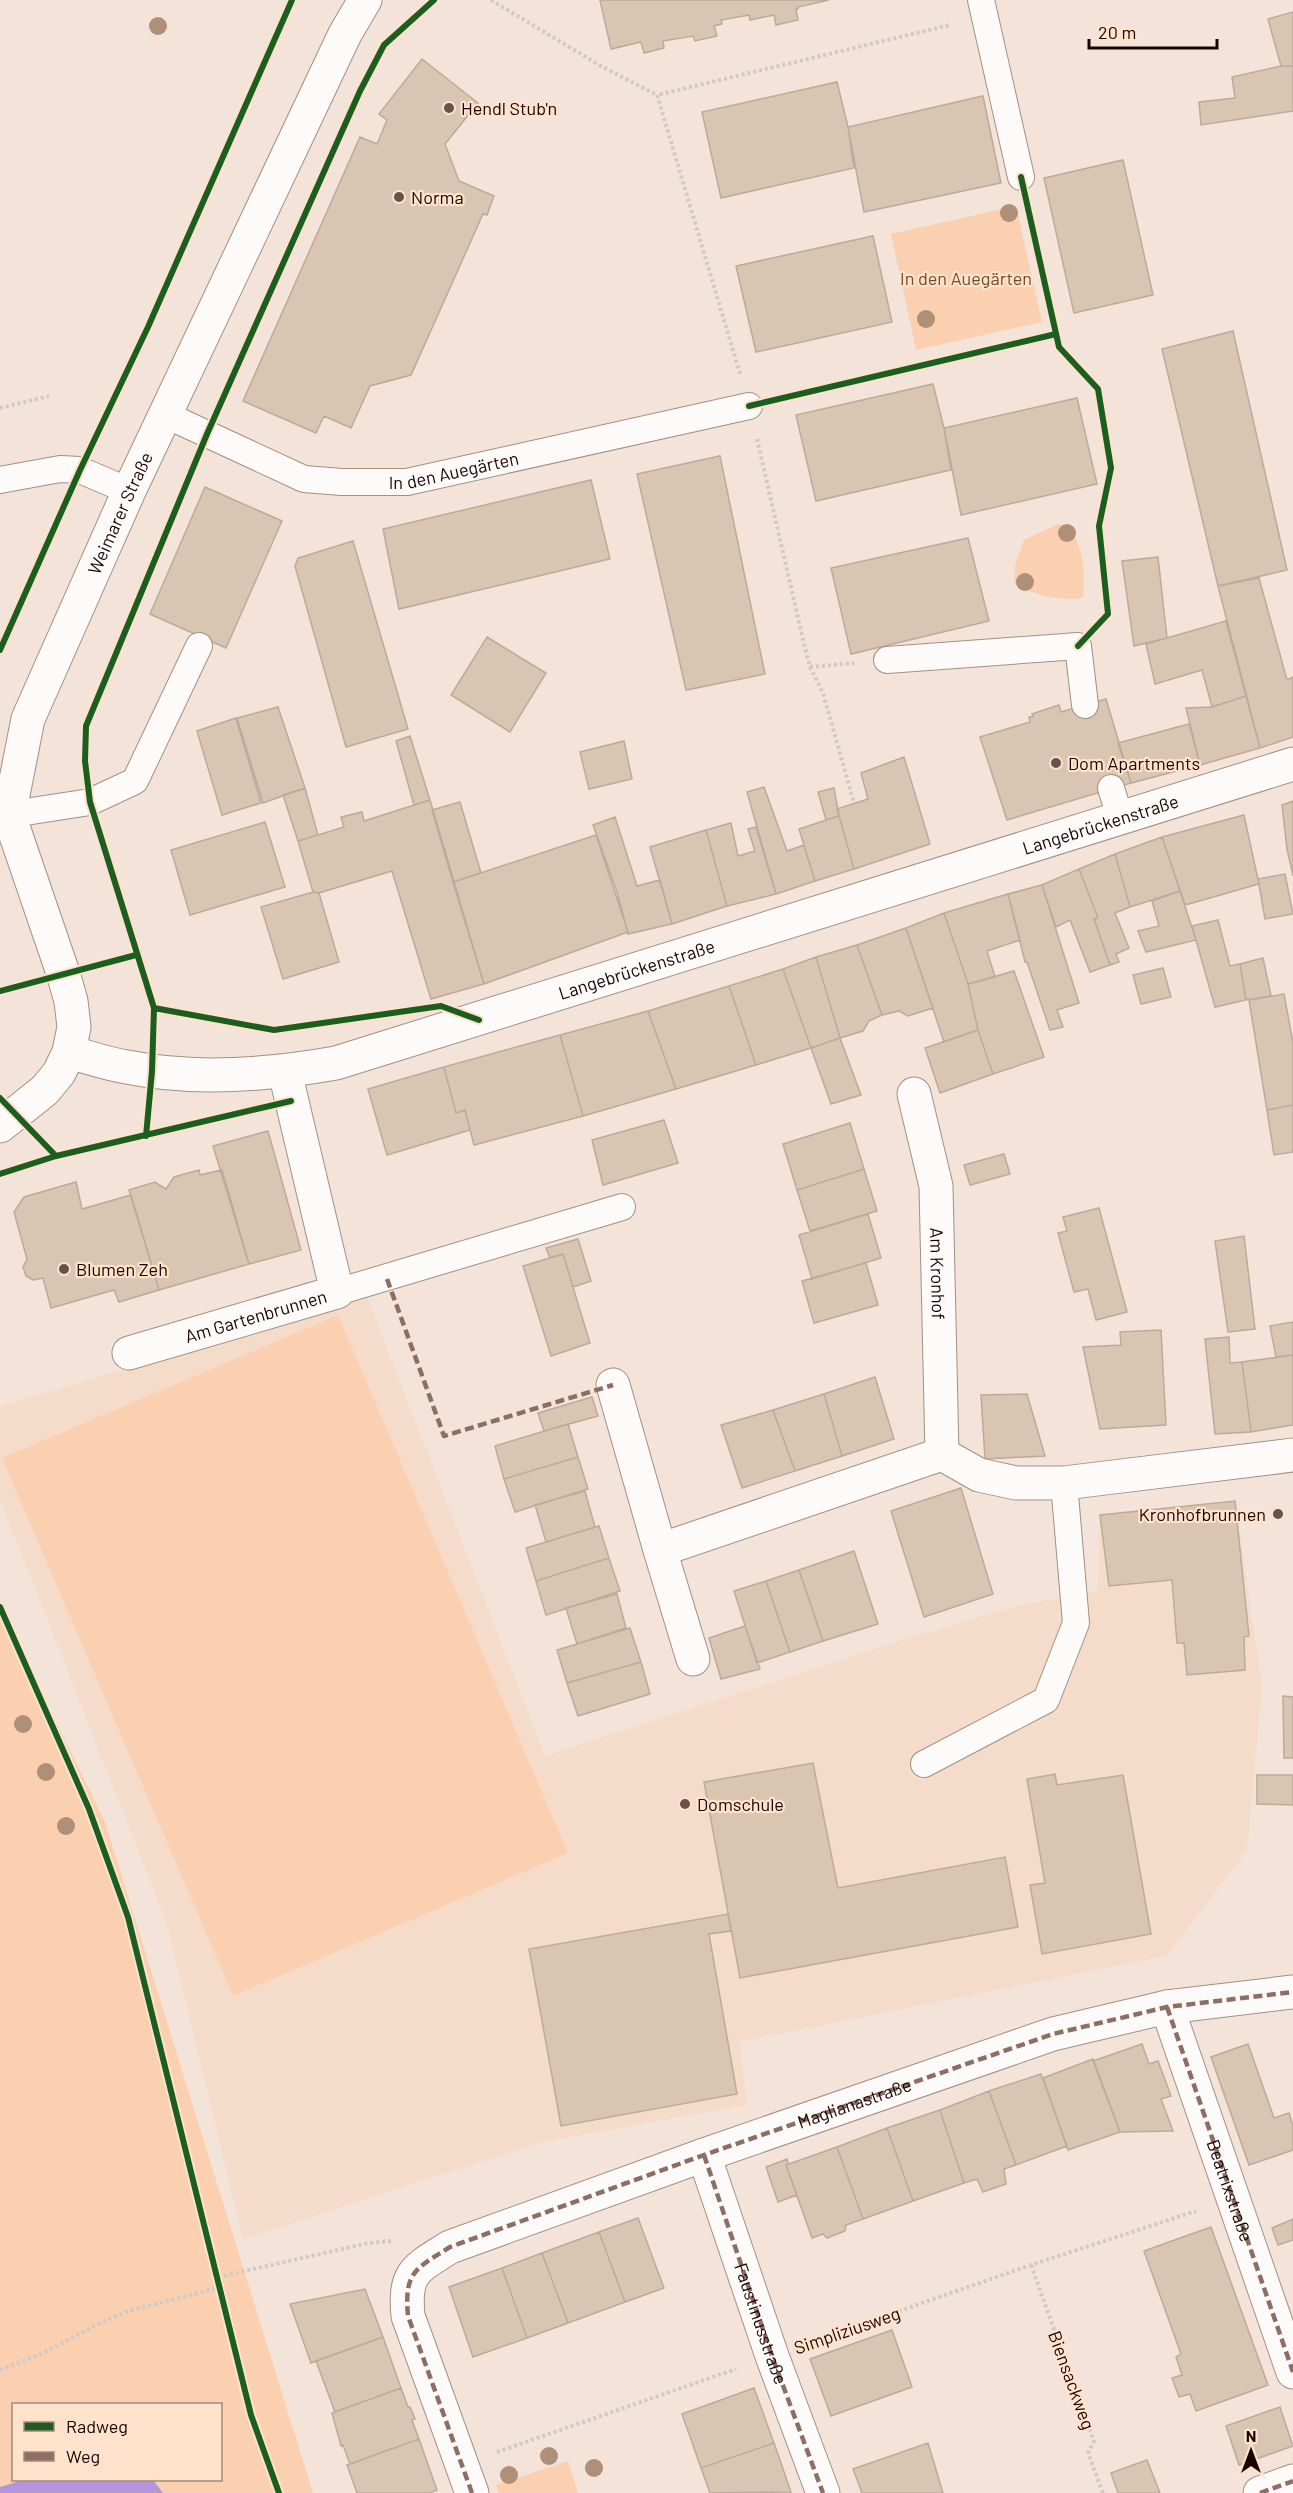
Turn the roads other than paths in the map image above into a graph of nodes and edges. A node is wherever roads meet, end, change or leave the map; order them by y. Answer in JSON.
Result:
{"nodes":[{"id":1,"x":365,"y":0,"type":"edge"},
{"id":2,"x":983,"y":8,"type":"edge"},
{"id":3,"x":1021,"y":177,"type":"dead end"},
{"id":4,"x":749,"y":406,"type":"road end"},
{"id":5,"x":166,"y":415,"type":"junction"},
{"id":6,"x":0,"y":480,"type":"edge"},
{"id":7,"x":129,"y":491,"type":"junction"},
{"id":8,"x":199,"y":646,"type":"dead end"},
{"id":9,"x":887,"y":660,"type":"road end"},
{"id":10,"x":1085,"y":705,"type":"dead end"},
{"id":11,"x":1293,"y":764,"type":"edge"},
{"id":12,"x":4,"y":816,"type":"edge"},
{"id":13,"x":69,"y":1052,"type":"junction"},
{"id":14,"x":285,"y":1072,"type":"junction"},
{"id":15,"x":914,"y":1094,"type":"dead end"},
{"id":16,"x":0,"y":1126,"type":"edge"},
{"id":17,"x":622,"y":1207,"type":"dead end"},
{"id":18,"x":338,"y":1293,"type":"junction"},
{"id":19,"x":129,"y":1353,"type":"dead end"},
{"id":20,"x":613,"y":1386,"type":"dead end"},
{"id":21,"x":942,"y":1454,"type":"junction"},
{"id":22,"x":1293,"y":1455,"type":"edge"},
{"id":23,"x":1064,"y":1484,"type":"junction"},
{"id":24,"x":660,"y":1550,"type":"junction"},
{"id":25,"x":693,"y":1659,"type":"dead end"},
{"id":26,"x":924,"y":1764,"type":"dead end"},
{"id":27,"x":1293,"y":1992,"type":"edge"},
{"id":28,"x":1167,"y":2007,"type":"junction"},
{"id":29,"x":704,"y":2155,"type":"junction"},
{"id":30,"x":1293,"y":2372,"type":"edge"},
{"id":31,"x":467,"y":2479,"type":"edge"},
{"id":32,"x":1293,"y":2481,"type":"edge"},
{"id":33,"x":823,"y":2493,"type":"edge"},
{"id":34,"x":1260,"y":2493,"type":"edge"}],
"edges":[{"from":1,"to":5,"type":"street","name":"Weimarer Straße"},
{"from":2,"to":3,"type":"lane"},
{"from":4,"to":5,"type":"lane","name":"In den Auegärten"},
{"from":5,"to":7,"type":"street","name":"Weimarer Straße"},
{"from":6,"to":7,"type":"lane"},
{"from":7,"to":12,"type":"street","name":"Weimarer Straße"},
{"from":8,"to":12,"type":"lane"},
{"from":9,"to":10,"type":"lane"},
{"from":11,"to":14,"type":"street","name":"Langebrückenstraße"},
{"from":12,"to":13,"type":"street","name":"Weimarer Straße"},
{"from":13,"to":14,"type":"street","name":"Langebrückenstraße"},
{"from":13,"to":16,"type":"street"},
{"from":14,"to":18,"type":"street","name":"Am Gartenbrunnen"},
{"from":15,"to":21,"type":"street","name":"Am Kronhof"},
{"from":17,"to":18,"type":"lane"},
{"from":18,"to":19,"type":"street","name":"Am Gartenbrunnen"},
{"from":20,"to":24,"type":"street"},
{"from":21,"to":23,"type":"street"},
{"from":21,"to":24,"type":"street"},
{"from":22,"to":23,"type":"street"},
{"from":23,"to":26,"type":"lane"},
{"from":24,"to":25,"type":"street"},
{"from":27,"to":28,"type":"street","name":"Maglianastraße"},
{"from":28,"to":29,"type":"street","name":"Maglianastraße"},
{"from":28,"to":30,"type":"street","name":"Beatrixstraße"},
{"from":29,"to":31,"type":"street","name":"Maglianastraße"},
{"from":29,"to":33,"type":"street","name":"Faustinusstraße"},
{"from":32,"to":34,"type":"street"}]}
